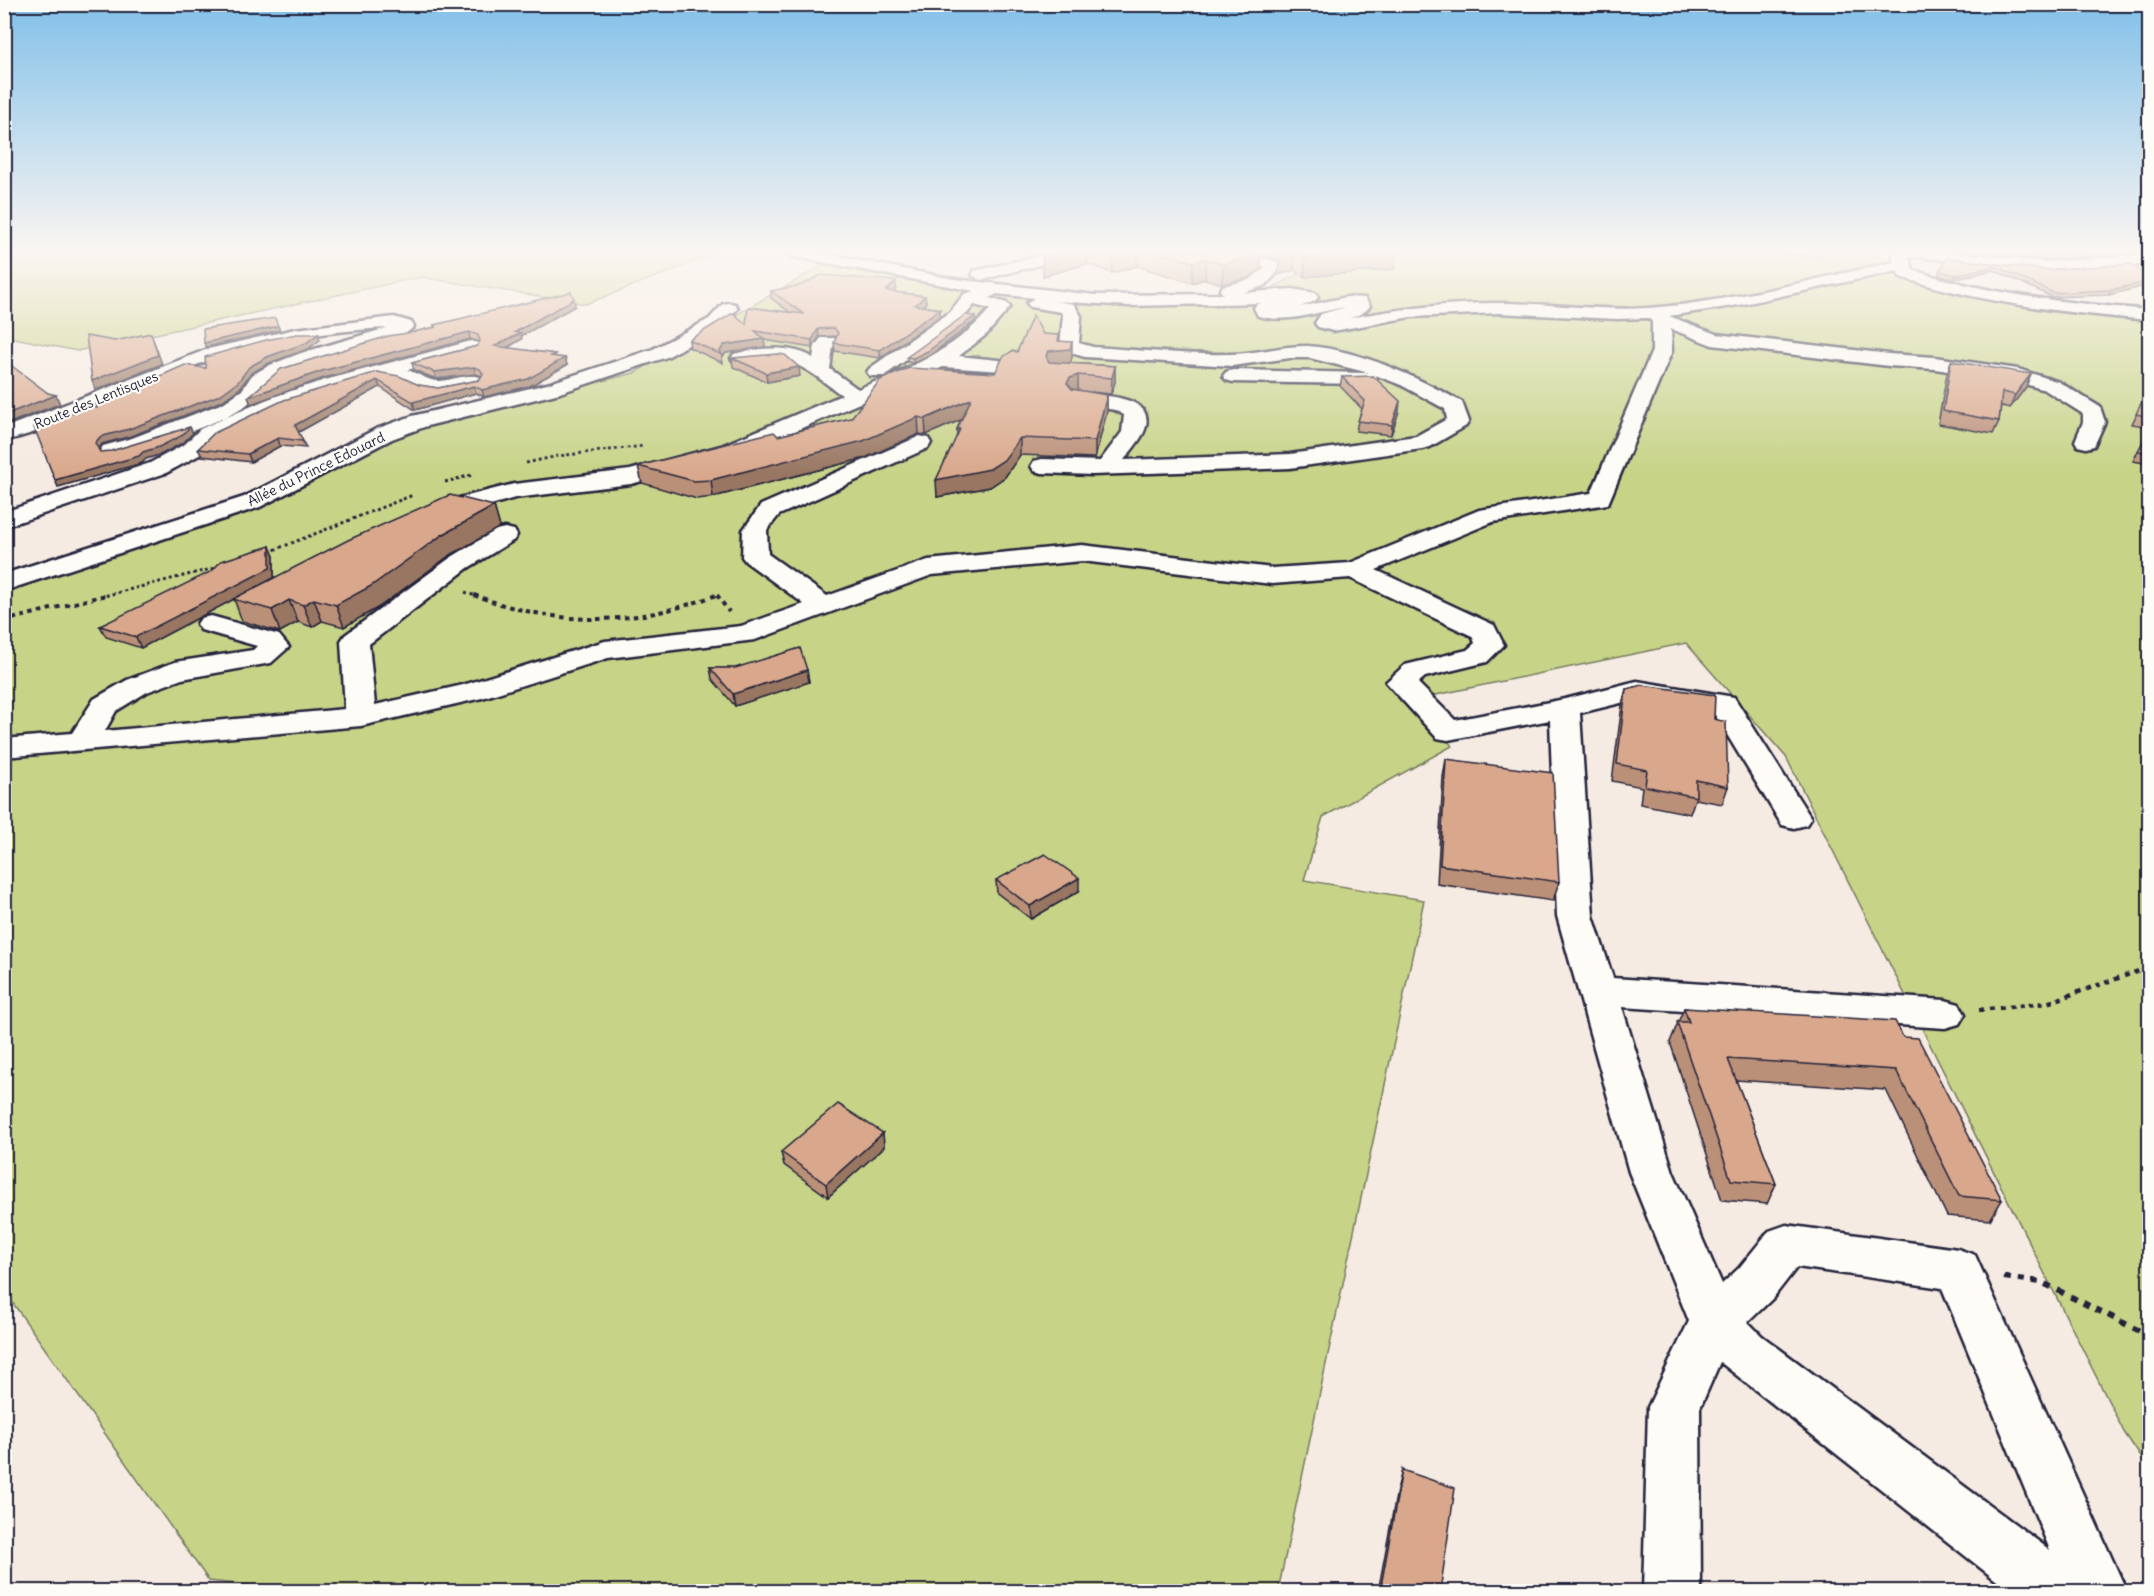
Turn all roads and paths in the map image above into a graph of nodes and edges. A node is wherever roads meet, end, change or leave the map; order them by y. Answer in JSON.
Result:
{"nodes":[{"id":1,"x":366,"y":325,"type":"edge"},
{"id":2,"x":404,"y":325,"type":"edge"},
{"id":3,"x":710,"y":325,"type":"edge"},
{"id":4,"x":943,"y":325,"type":"edge"},
{"id":5,"x":986,"y":325,"type":"edge"},
{"id":6,"x":1071,"y":325,"type":"edge"},
{"id":7,"x":1658,"y":325,"type":"edge"},
{"id":8,"x":1679,"y":325,"type":"edge"},
{"id":9,"x":1333,"y":326,"type":"edge"},
{"id":10,"x":797,"y":337,"type":"edge"},
{"id":11,"x":828,"y":342,"type":"edge"},
{"id":12,"x":471,"y":347,"type":"edge"},
{"id":13,"x":1310,"y":352,"type":"junction"},
{"id":14,"x":793,"y":357,"type":"junction"},
{"id":15,"x":734,"y":359,"type":"edge"},
{"id":16,"x":1880,"y":359,"type":"junction"},
{"id":17,"x":940,"y":361,"type":"junction"},
{"id":18,"x":1001,"y":365,"type":"edge"},
{"id":19,"x":377,"y":372,"type":"junction"},
{"id":20,"x":820,"y":372,"type":"junction"},
{"id":21,"x":1148,"y":375,"type":"dead end"},
{"id":22,"x":1863,"y":376,"type":"dead end"},
{"id":23,"x":472,"y":381,"type":"edge"},
{"id":24,"x":1408,"y":381,"type":"junction"},
{"id":25,"x":849,"y":391,"type":"junction"},
{"id":26,"x":1079,"y":399,"type":"edge"},
{"id":27,"x":785,"y":416,"type":"dead end"},
{"id":28,"x":198,"y":429,"type":"junction"},
{"id":29,"x":4,"y":435,"type":"edge"},
{"id":30,"x":2086,"y":441,"type":"dead end"},
{"id":31,"x":920,"y":443,"type":"edge"},
{"id":32,"x":651,"y":445,"type":"dead end"},
{"id":33,"x":111,"y":451,"type":"edge"},
{"id":34,"x":523,"y":464,"type":"dead end"},
{"id":35,"x":1042,"y":466,"type":"edge"},
{"id":36,"x":1107,"y":467,"type":"junction"},
{"id":37,"x":477,"y":474,"type":"dead end"},
{"id":38,"x":443,"y":483,"type":"dead end"},
{"id":39,"x":422,"y":491,"type":"dead end"},
{"id":40,"x":4,"y":520,"type":"edge"},
{"id":41,"x":409,"y":525,"type":"edge"},
{"id":42,"x":505,"y":535,"type":"dead end"},
{"id":43,"x":260,"y":555,"type":"edge"},
{"id":44,"x":227,"y":565,"type":"edge"},
{"id":45,"x":1354,"y":570,"type":"junction"},
{"id":46,"x":436,"y":580,"type":"junction"},
{"id":47,"x":4,"y":583,"type":"edge"},
{"id":48,"x":824,"y":606,"type":"junction"},
{"id":49,"x":242,"y":608,"type":"edge"},
{"id":50,"x":4,"y":621,"type":"edge"},
{"id":51,"x":745,"y":634,"type":"junction"},
{"id":52,"x":1565,"y":708,"type":"junction"},
{"id":53,"x":361,"y":717,"type":"junction"},
{"id":54,"x":82,"y":742,"type":"junction"},
{"id":55,"x":4,"y":748,"type":"edge"},
{"id":56,"x":1794,"y":818,"type":"dead end"},
{"id":57,"x":2150,"y":967,"type":"edge"},
{"id":58,"x":1597,"y":991,"type":"junction"},
{"id":59,"x":1945,"y":1014,"type":"joint"},
{"id":60,"x":1958,"y":1270,"type":"junction"},
{"id":61,"x":1714,"y":1322,"type":"junction"},
{"id":62,"x":2150,"y":1336,"type":"edge"},
{"id":63,"x":1672,"y":1592,"type":"edge"},
{"id":64,"x":2058,"y":1592,"type":"edge"},
{"id":65,"x":2098,"y":1592,"type":"edge"}],
"edges":[{"from":1,"to":29,"type":"street","name":"Route des Lentisques"},
{"from":2,"to":28,"type":"street","name":"Route des Lentisques"},
{"from":3,"to":47,"type":"street","name":"Allée du Prince Edouard"},
{"from":4,"to":25,"type":"street"},
{"from":5,"to":17,"type":"street"},
{"from":6,"to":13,"type":"street"},
{"from":7,"to":45,"type":"street"},
{"from":8,"to":16,"type":"street"},
{"from":9,"to":13,"type":"street"},
{"from":10,"to":14,"type":"street"},
{"from":11,"to":20,"type":"street"},
{"from":12,"to":19,"type":"street"},
{"from":13,"to":24,"type":"street"},
{"from":14,"to":15,"type":"street"},
{"from":14,"to":20,"type":"street"},
{"from":16,"to":22,"type":"street"},
{"from":16,"to":30,"type":"street"},
{"from":17,"to":18,"type":"street"},
{"from":17,"to":41,"type":"street"},
{"from":19,"to":23,"type":"street"},
{"from":19,"to":28,"type":"street"},
{"from":20,"to":25,"type":"street"},
{"from":21,"to":24,"type":"street"},
{"from":24,"to":36,"type":"street"},
{"from":25,"to":27,"type":"street"},
{"from":26,"to":36,"type":"street"},
{"from":28,"to":33,"type":"street"},
{"from":28,"to":40,"type":"street"},
{"from":31,"to":48,"type":"street"},
{"from":32,"to":34,"type":"path"},
{"from":35,"to":36,"type":"street"},
{"from":37,"to":38,"type":"path"},
{"from":39,"to":43,"type":"path"},
{"from":42,"to":46,"type":"street"},
{"from":44,"to":50,"type":"path"},
{"from":45,"to":48,"type":"street"},
{"from":45,"to":52,"type":"street"},
{"from":46,"to":51,"type":"path"},
{"from":46,"to":53,"type":"street"},
{"from":48,"to":51,"type":"street"},
{"from":49,"to":54,"type":"street"},
{"from":51,"to":53,"type":"street"},
{"from":52,"to":56,"type":"street"},
{"from":52,"to":58,"type":"street"},
{"from":53,"to":54,"type":"street"},
{"from":54,"to":55,"type":"street"},
{"from":57,"to":59,"type":"path"},
{"from":58,"to":59,"type":"street"},
{"from":58,"to":61,"type":"street"},
{"from":60,"to":61,"type":"street"},
{"from":60,"to":62,"type":"path"},
{"from":60,"to":65,"type":"street"},
{"from":61,"to":63,"type":"street"},
{"from":61,"to":64,"type":"street"}]}
